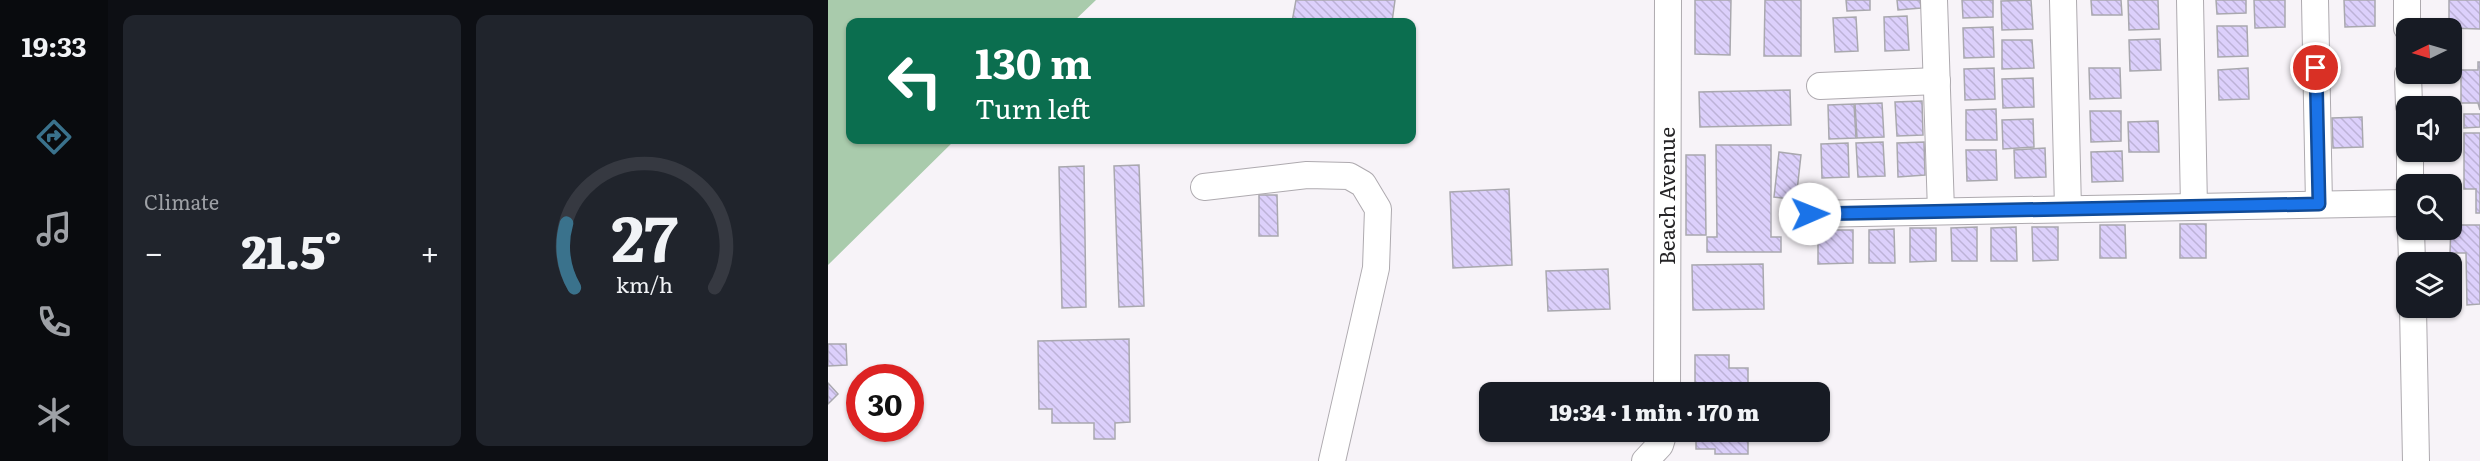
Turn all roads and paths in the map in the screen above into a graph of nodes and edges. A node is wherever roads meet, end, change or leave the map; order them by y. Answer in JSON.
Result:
{"nodes":[{"id":1,"x":1668,"y":0,"type":"edge"},
{"id":2,"x":1934,"y":0,"type":"edge"},
{"id":3,"x":2063,"y":0,"type":"edge"},
{"id":4,"x":2190,"y":0,"type":"edge"},
{"id":5,"x":2315,"y":0,"type":"edge"},
{"id":6,"x":2407,"y":0,"type":"edge"},
{"id":7,"x":2407,"y":18,"type":"edge"},
{"id":8,"x":1937,"y":81,"type":"junction"},
{"id":9,"x":1820,"y":86,"type":"dead end"},
{"id":10,"x":1204,"y":187,"type":"dead end"},
{"id":11,"x":2319,"y":204,"type":"junction"},
{"id":12,"x":2396,"y":204,"type":"edge"},
{"id":13,"x":2194,"y":207,"type":"junction"},
{"id":14,"x":2068,"y":209,"type":"junction"},
{"id":15,"x":1941,"y":211,"type":"junction"},
{"id":16,"x":1810,"y":214,"type":"dead end"},
{"id":17,"x":2413,"y":318,"type":"edge"},
{"id":18,"x":1667,"y":382,"type":"edge"},
{"id":19,"x":1661,"y":442,"type":"edge"},
{"id":20,"x":1332,"y":461,"type":"edge"},
{"id":21,"x":1646,"y":461,"type":"edge"},
{"id":22,"x":2416,"y":461,"type":"edge"}],
"edges":[{"from":1,"to":18,"type":"street","name":"Beach Avenue"},
{"from":2,"to":8,"type":"street"},
{"from":3,"to":14,"type":"street"},
{"from":4,"to":13,"type":"street"},
{"from":5,"to":11,"type":"street"},
{"from":6,"to":7,"type":"street"},
{"from":8,"to":9,"type":"street"},
{"from":8,"to":15,"type":"street"},
{"from":10,"to":20,"type":"street"},
{"from":11,"to":12,"type":"street"},
{"from":11,"to":13,"type":"street"},
{"from":13,"to":14,"type":"street"},
{"from":14,"to":15,"type":"street"},
{"from":15,"to":16,"type":"street"},
{"from":17,"to":22,"type":"street"},
{"from":19,"to":21,"type":"street"}]}
